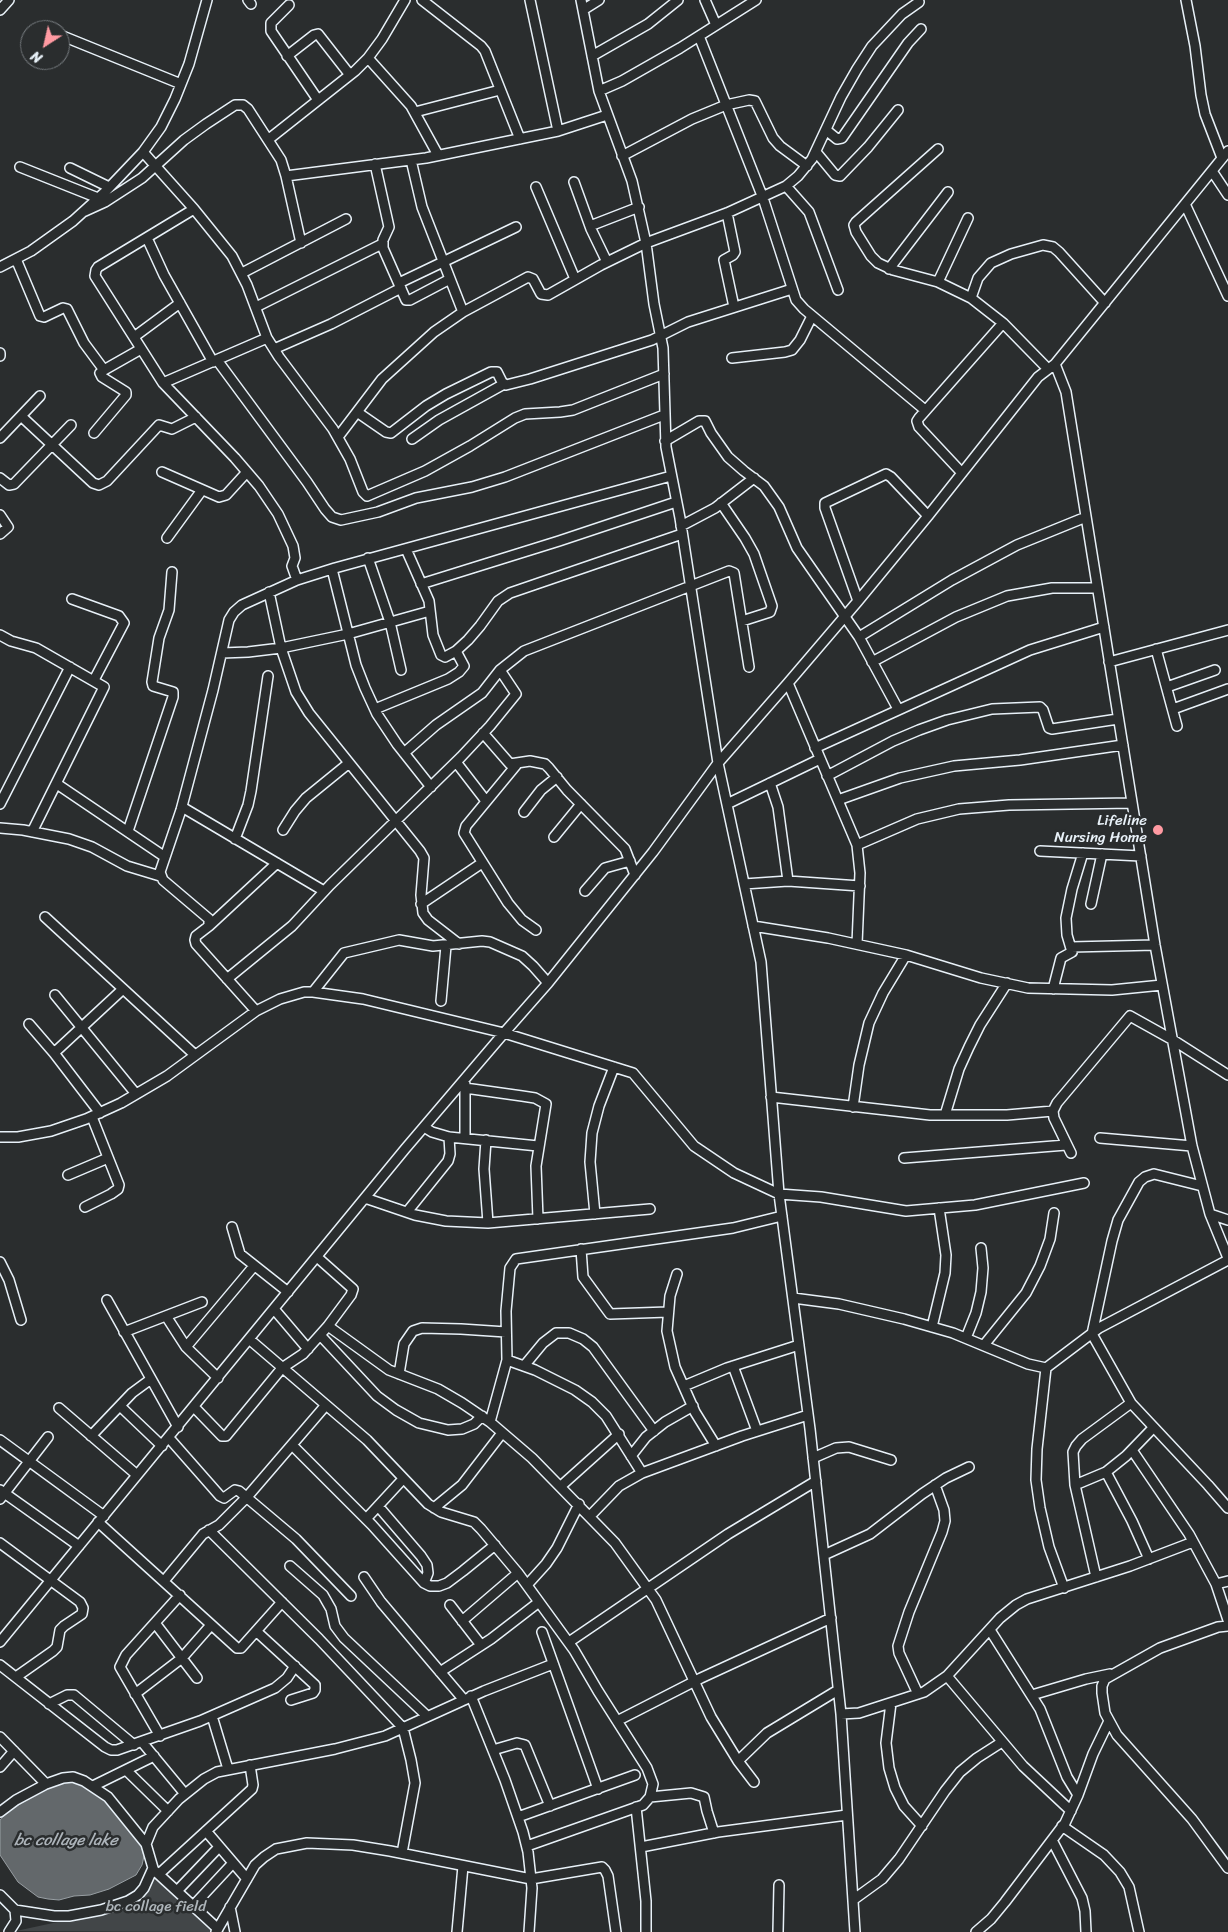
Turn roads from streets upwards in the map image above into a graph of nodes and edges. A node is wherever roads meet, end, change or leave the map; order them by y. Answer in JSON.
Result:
{"nodes":[{"id":1,"x":9,"y":0,"type":"edge"},
{"id":2,"x":207,"y":0,"type":"edge"},
{"id":3,"x":405,"y":0,"type":"edge"},
{"id":4,"x":422,"y":0,"type":"edge"},
{"id":5,"x":530,"y":0,"type":"edge"},
{"id":6,"x":581,"y":0,"type":"edge"},
{"id":7,"x":599,"y":0,"type":"edge"},
{"id":8,"x":678,"y":0,"type":"edge"},
{"id":9,"x":705,"y":0,"type":"edge"},
{"id":10,"x":756,"y":0,"type":"edge"},
{"id":11,"x":1186,"y":0,"type":"edge"},
{"id":12,"x":919,"y":2,"type":"dead end"},
{"id":13,"x":289,"y":5,"type":"dead end"},
{"id":14,"x":0,"y":10,"type":"edge"},
{"id":15,"x":583,"y":10,"type":"junction"},
{"id":16,"x":716,"y":25,"type":"junction"},
{"id":17,"x":921,"y":29,"type":"dead end"},
{"id":18,"x":699,"y":36,"type":"junction"},
{"id":19,"x":70,"y":39,"type":"edge"},
{"id":20,"x":287,"y":56,"type":"junction"},
{"id":21,"x":592,"y":56,"type":"junction"},
{"id":22,"x":368,"y":58,"type":"junction"},
{"id":23,"x":350,"y":75,"type":"junction"},
{"id":24,"x":181,"y":84,"type":"junction"},
{"id":25,"x":500,"y":90,"type":"junction"},
{"id":26,"x":599,"y":91,"type":"junction"},
{"id":27,"x":318,"y":100,"type":"junction"},
{"id":28,"x":726,"y":105,"type":"junction"},
{"id":29,"x":898,"y":110,"type":"dead end"},
{"id":30,"x":415,"y":112,"type":"junction"},
{"id":31,"x":607,"y":115,"type":"junction"},
{"id":32,"x":826,"y":130,"type":"junction"},
{"id":33,"x":558,"y":131,"type":"junction"},
{"id":34,"x":268,"y":139,"type":"junction"},
{"id":35,"x":520,"y":139,"type":"junction"},
{"id":36,"x":938,"y":149,"type":"dead end"},
{"id":37,"x":143,"y":152,"type":"junction"},
{"id":38,"x":816,"y":152,"type":"junction"},
{"id":39,"x":1225,"y":154,"type":"edge"},
{"id":40,"x":438,"y":156,"type":"junction"},
{"id":41,"x":622,"y":156,"type":"junction"},
{"id":42,"x":411,"y":160,"type":"junction"},
{"id":43,"x":375,"y":164,"type":"junction"},
{"id":44,"x":156,"y":166,"type":"junction"},
{"id":45,"x":807,"y":166,"type":"junction"},
{"id":46,"x":20,"y":167,"type":"dead end"},
{"id":47,"x":70,"y":168,"type":"dead end"},
{"id":48,"x":1212,"y":170,"type":"junction"},
{"id":49,"x":286,"y":176,"type":"junction"},
{"id":50,"x":574,"y":182,"type":"dead end"},
{"id":51,"x":786,"y":186,"type":"junction"},
{"id":52,"x":110,"y":187,"type":"junction"},
{"id":53,"x":536,"y":187,"type":"dead end"},
{"id":54,"x":948,"y":192,"type":"dead end"},
{"id":55,"x":1228,"y":195,"type":"edge"},
{"id":56,"x":98,"y":198,"type":"junction"},
{"id":57,"x":763,"y":198,"type":"junction"},
{"id":58,"x":1185,"y":204,"type":"junction"},
{"id":59,"x":639,"y":207,"type":"junction"},
{"id":60,"x":194,"y":209,"type":"junction"},
{"id":61,"x":83,"y":212,"type":"junction"},
{"id":62,"x":727,"y":213,"type":"junction"},
{"id":63,"x":968,"y":218,"type":"dead end"},
{"id":64,"x":346,"y":219,"type":"dead end"},
{"id":65,"x":590,"y":226,"type":"junction"},
{"id":66,"x":516,"y":227,"type":"dead end"},
{"id":67,"x":147,"y":238,"type":"junction"},
{"id":68,"x":301,"y":243,"type":"junction"},
{"id":69,"x":646,"y":243,"type":"junction"},
{"id":70,"x":382,"y":244,"type":"junction"},
{"id":71,"x":16,"y":259,"type":"junction"},
{"id":72,"x":443,"y":261,"type":"junction"},
{"id":73,"x":607,"y":262,"type":"junction"},
{"id":74,"x":0,"y":267,"type":"edge"},
{"id":75,"x":889,"y":269,"type":"junction"},
{"id":76,"x":242,"y":274,"type":"junction"},
{"id":77,"x":450,"y":279,"type":"junction"},
{"id":78,"x":574,"y":279,"type":"junction"},
{"id":79,"x":938,"y":282,"type":"junction"},
{"id":80,"x":400,"y":286,"type":"junction"},
{"id":81,"x":792,"y":289,"type":"junction"},
{"id":82,"x":838,"y":290,"type":"dead end"},
{"id":83,"x":1228,"y":296,"type":"edge"},
{"id":84,"x":971,"y":298,"type":"junction"},
{"id":85,"x":180,"y":303,"type":"junction"},
{"id":86,"x":1105,"y":303,"type":"junction"},
{"id":87,"x":256,"y":307,"type":"junction"},
{"id":88,"x":734,"y":307,"type":"junction"},
{"id":89,"x":463,"y":312,"type":"junction"},
{"id":90,"x":812,"y":316,"type":"junction"},
{"id":91,"x":1003,"y":323,"type":"junction"},
{"id":92,"x":661,"y":336,"type":"junction"},
{"id":93,"x":134,"y":337,"type":"junction"},
{"id":94,"x":267,"y":338,"type":"junction"},
{"id":95,"x":141,"y":348,"type":"junction"},
{"id":96,"x":274,"y":349,"type":"junction"},
{"id":97,"x":732,"y":358,"type":"dead end"},
{"id":98,"x":215,"y":361,"type":"junction"},
{"id":99,"x":1052,"y":367,"type":"junction"},
{"id":100,"x":104,"y":370,"type":"junction"},
{"id":101,"x":664,"y":374,"type":"junction"},
{"id":102,"x":163,"y":383,"type":"junction"},
{"id":103,"x":504,"y":384,"type":"junction"},
{"id":104,"x":40,"y":396,"type":"dead end"},
{"id":105,"x":925,"y":410,"type":"junction"},
{"id":106,"x":357,"y":412,"type":"junction"},
{"id":107,"x":664,"y":415,"type":"junction"},
{"id":108,"x":21,"y":416,"type":"junction"},
{"id":109,"x":196,"y":417,"type":"junction"},
{"id":110,"x":71,"y":425,"type":"dead end"},
{"id":111,"x":94,"y":433,"type":"dead end"},
{"id":112,"x":0,"y":438,"type":"edge"},
{"id":113,"x":338,"y":438,"type":"junction"},
{"id":114,"x":412,"y":439,"type":"dead end"},
{"id":115,"x":665,"y":441,"type":"junction"},
{"id":116,"x":51,"y":445,"type":"junction"},
{"id":117,"x":162,"y":472,"type":"dead end"},
{"id":118,"x":247,"y":472,"type":"junction"},
{"id":119,"x":962,"y":474,"type":"junction"},
{"id":120,"x":671,"y":476,"type":"junction"},
{"id":121,"x":0,"y":478,"type":"edge"},
{"id":122,"x":754,"y":478,"type":"junction"},
{"id":123,"x":202,"y":490,"type":"junction"},
{"id":124,"x":676,"y":502,"type":"junction"},
{"id":125,"x":721,"y":504,"type":"junction"},
{"id":126,"x":0,"y":514,"type":"edge"},
{"id":127,"x":928,"y":516,"type":"junction"},
{"id":128,"x":1086,"y":517,"type":"junction"},
{"id":129,"x":681,"y":530,"type":"junction"},
{"id":130,"x":0,"y":534,"type":"edge"},
{"id":131,"x":167,"y":538,"type":"dead end"},
{"id":132,"x":406,"y":549,"type":"junction"},
{"id":133,"x":368,"y":558,"type":"junction"},
{"id":134,"x":332,"y":569,"type":"junction"},
{"id":135,"x":172,"y":572,"type":"dead end"},
{"id":136,"x":297,"y":580,"type":"junction"},
{"id":137,"x":421,"y":584,"type":"junction"},
{"id":138,"x":689,"y":586,"type":"junction"},
{"id":139,"x":1097,"y":588,"type":"junction"},
{"id":140,"x":269,"y":592,"type":"junction"},
{"id":141,"x":72,"y":599,"type":"dead end"},
{"id":142,"x":858,"y":600,"type":"junction"},
{"id":143,"x":430,"y":610,"type":"junction"},
{"id":144,"x":845,"y":616,"type":"junction"},
{"id":145,"x":742,"y":621,"type":"junction"},
{"id":146,"x":390,"y":622,"type":"junction"},
{"id":147,"x":1104,"y":627,"type":"junction"},
{"id":148,"x":1228,"y":630,"type":"edge"},
{"id":149,"x":348,"y":634,"type":"junction"},
{"id":150,"x":0,"y":636,"type":"edge"},
{"id":151,"x":859,"y":637,"type":"junction"},
{"id":152,"x":281,"y":648,"type":"junction"},
{"id":153,"x":1156,"y":649,"type":"junction"},
{"id":154,"x":456,"y":651,"type":"junction"},
{"id":155,"x":222,"y":653,"type":"junction"},
{"id":156,"x":872,"y":662,"type":"junction"},
{"id":157,"x":1109,"y":662,"type":"junction"},
{"id":158,"x":70,"y":667,"type":"junction"},
{"id":159,"x":749,"y":667,"type":"dead end"},
{"id":160,"x":401,"y":670,"type":"dead end"},
{"id":161,"x":500,"y":670,"type":"junction"},
{"id":162,"x":1215,"y":670,"type":"dead end"},
{"id":163,"x":268,"y":676,"type":"dead end"},
{"id":164,"x":94,"y":680,"type":"junction"},
{"id":165,"x":788,"y":683,"type":"junction"},
{"id":166,"x":1167,"y":687,"type":"junction"},
{"id":167,"x":1228,"y":689,"type":"edge"},
{"id":168,"x":375,"y":709,"type":"junction"},
{"id":169,"x":898,"y":709,"type":"junction"},
{"id":170,"x":1173,"y":709,"type":"junction"},
{"id":171,"x":1118,"y":719,"type":"junction"},
{"id":172,"x":1177,"y":726,"type":"dead end"},
{"id":173,"x":483,"y":733,"type":"junction"},
{"id":174,"x":1122,"y":744,"type":"junction"},
{"id":175,"x":815,"y":748,"type":"junction"},
{"id":176,"x":404,"y":753,"type":"junction"},
{"id":177,"x":820,"y":759,"type":"junction"},
{"id":178,"x":456,"y":762,"type":"junction"},
{"id":179,"x":349,"y":763,"type":"junction"},
{"id":180,"x":518,"y":763,"type":"junction"},
{"id":181,"x":718,"y":763,"type":"junction"},
{"id":182,"x":827,"y":776,"type":"junction"},
{"id":183,"x":557,"y":777,"type":"junction"},
{"id":184,"x":770,"y":783,"type":"junction"},
{"id":185,"x":57,"y":784,"type":"junction"},
{"id":186,"x":431,"y":787,"type":"junction"},
{"id":187,"x":3,"y":789,"type":"edge"},
{"id":188,"x":838,"y":800,"type":"junction"},
{"id":189,"x":486,"y":801,"type":"junction"},
{"id":190,"x":1132,"y":803,"type":"junction"},
{"id":191,"x":0,"y":804,"type":"edge"},
{"id":192,"x":581,"y":804,"type":"junction"},
{"id":193,"x":727,"y":804,"type":"junction"},
{"id":194,"x":182,"y":806,"type":"junction"},
{"id":195,"x":524,"y":812,"type":"dead end"},
{"id":196,"x":396,"y":821,"type":"junction"},
{"id":197,"x":0,"y":828,"type":"edge"},
{"id":198,"x":283,"y":830,"type":"dead end"},
{"id":199,"x":128,"y":831,"type":"junction"},
{"id":200,"x":32,"y":832,"type":"junction"},
{"id":201,"x":554,"y":837,"type":"dead end"},
{"id":202,"x":235,"y":839,"type":"junction"},
{"id":203,"x":857,"y":845,"type":"junction"},
{"id":204,"x":1040,"y":852,"type":"dead end"},
{"id":205,"x":1083,"y":853,"type":"junction"},
{"id":206,"x":1102,"y":854,"type":"junction"},
{"id":207,"x":166,"y":856,"type":"junction"},
{"id":208,"x":1140,"y":856,"type":"junction"},
{"id":209,"x":630,"y":861,"type":"junction"},
{"id":210,"x":277,"y":863,"type":"junction"},
{"id":211,"x":482,"y":863,"type":"junction"},
{"id":212,"x":635,"y":875,"type":"junction"},
{"id":213,"x":160,"y":876,"type":"junction"},
{"id":214,"x":788,"y":881,"type":"junction"},
{"id":215,"x":744,"y":884,"type":"junction"},
{"id":216,"x":860,"y":886,"type":"junction"},
{"id":217,"x":324,"y":891,"type":"junction"},
{"id":218,"x":585,"y":891,"type":"dead end"},
{"id":219,"x":421,"y":904,"type":"junction"},
{"id":220,"x":1090,"y":904,"type":"dead end"},
{"id":221,"x":45,"y":917,"type":"dead end"},
{"id":222,"x":209,"y":926,"type":"junction"},
{"id":223,"x":753,"y":926,"type":"junction"},
{"id":224,"x":536,"y":930,"type":"dead end"},
{"id":225,"x":459,"y":944,"type":"junction"},
{"id":226,"x":857,"y":944,"type":"junction"},
{"id":227,"x":1155,"y":945,"type":"junction"},
{"id":228,"x":446,"y":946,"type":"junction"},
{"id":229,"x":1071,"y":947,"type":"junction"},
{"id":230,"x":906,"y":955,"type":"junction"},
{"id":231,"x":227,"y":979,"type":"junction"},
{"id":232,"x":548,"y":983,"type":"junction"},
{"id":233,"x":1007,"y":983,"type":"junction"},
{"id":234,"x":1162,"y":985,"type":"junction"},
{"id":235,"x":123,"y":989,"type":"junction"},
{"id":236,"x":1052,"y":989,"type":"junction"},
{"id":237,"x":313,"y":992,"type":"junction"},
{"id":238,"x":55,"y":995,"type":"dead end"},
{"id":239,"x":441,"y":1002,"type":"dead end"},
{"id":240,"x":256,"y":1011,"type":"junction"},
{"id":241,"x":29,"y":1024,"type":"dead end"},
{"id":242,"x":82,"y":1027,"type":"junction"},
{"id":243,"x":504,"y":1032,"type":"junction"},
{"id":244,"x":1173,"y":1040,"type":"junction"},
{"id":245,"x":54,"y":1053,"type":"junction"},
{"id":246,"x":195,"y":1055,"type":"junction"},
{"id":247,"x":614,"y":1067,"type":"junction"},
{"id":248,"x":1228,"y":1075,"type":"edge"},
{"id":249,"x":465,"y":1083,"type":"junction"},
{"id":250,"x":136,"y":1094,"type":"junction"},
{"id":251,"x":771,"y":1097,"type":"junction"},
{"id":252,"x":853,"y":1107,"type":"junction"},
{"id":253,"x":1053,"y":1111,"type":"junction"},
{"id":254,"x":96,"y":1115,"type":"junction"},
{"id":255,"x":945,"y":1115,"type":"junction"},
{"id":256,"x":424,"y":1127,"type":"junction"},
{"id":257,"x":0,"y":1137,"type":"edge"},
{"id":258,"x":449,"y":1137,"type":"junction"},
{"id":259,"x":465,"y":1138,"type":"junction"},
{"id":260,"x":1100,"y":1138,"type":"dead end"},
{"id":261,"x":486,"y":1140,"type":"junction"},
{"id":262,"x":538,"y":1146,"type":"junction"},
{"id":263,"x":1192,"y":1146,"type":"junction"},
{"id":264,"x":108,"y":1158,"type":"junction"},
{"id":265,"x":904,"y":1158,"type":"dead end"},
{"id":266,"x":68,"y":1175,"type":"dead end"},
{"id":267,"x":1084,"y":1183,"type":"dead end"},
{"id":268,"x":1202,"y":1186,"type":"junction"},
{"id":269,"x":779,"y":1194,"type":"junction"},
{"id":270,"x":365,"y":1198,"type":"junction"},
{"id":271,"x":84,"y":1206,"type":"dead end"},
{"id":272,"x":650,"y":1208,"type":"dead end"},
{"id":273,"x":939,"y":1208,"type":"junction"},
{"id":274,"x":407,"y":1212,"type":"junction"},
{"id":275,"x":1054,"y":1213,"type":"dead end"},
{"id":276,"x":595,"y":1214,"type":"junction"},
{"id":277,"x":1210,"y":1214,"type":"junction"},
{"id":278,"x":782,"y":1216,"type":"junction"},
{"id":279,"x":538,"y":1219,"type":"junction"},
{"id":280,"x":1228,"y":1220,"type":"edge"},
{"id":281,"x":488,"y":1223,"type":"junction"},
{"id":282,"x":232,"y":1227,"type":"dead end"},
{"id":283,"x":981,"y":1248,"type":"dead end"},
{"id":284,"x":581,"y":1249,"type":"junction"},
{"id":285,"x":317,"y":1257,"type":"junction"},
{"id":286,"x":1228,"y":1259,"type":"edge"},
{"id":287,"x":0,"y":1262,"type":"edge"},
{"id":288,"x":254,"y":1266,"type":"junction"},
{"id":289,"x":677,"y":1274,"type":"dead end"},
{"id":290,"x":288,"y":1292,"type":"junction"},
{"id":291,"x":792,"y":1298,"type":"junction"},
{"id":292,"x":107,"y":1300,"type":"dead end"},
{"id":293,"x":202,"y":1302,"type":"dead end"},
{"id":294,"x":274,"y":1309,"type":"junction"},
{"id":295,"x":668,"y":1312,"type":"junction"},
{"id":296,"x":166,"y":1316,"type":"junction"},
{"id":297,"x":21,"y":1320,"type":"dead end"},
{"id":298,"x":328,"y":1326,"type":"junction"},
{"id":299,"x":932,"y":1327,"type":"junction"},
{"id":300,"x":124,"y":1332,"type":"junction"},
{"id":301,"x":506,"y":1332,"type":"junction"},
{"id":302,"x":1092,"y":1334,"type":"junction"},
{"id":303,"x":320,"y":1335,"type":"junction"},
{"id":304,"x":966,"y":1338,"type":"junction"},
{"id":305,"x":250,"y":1339,"type":"junction"},
{"id":306,"x":799,"y":1345,"type":"junction"},
{"id":307,"x":984,"y":1345,"type":"junction"},
{"id":308,"x":186,"y":1347,"type":"junction"},
{"id":309,"x":308,"y":1349,"type":"junction"},
{"id":310,"x":507,"y":1360,"type":"junction"},
{"id":311,"x":524,"y":1366,"type":"junction"},
{"id":312,"x":732,"y":1366,"type":"junction"},
{"id":313,"x":282,"y":1368,"type":"junction"},
{"id":314,"x":1046,"y":1368,"type":"junction"},
{"id":315,"x":399,"y":1374,"type":"junction"},
{"id":316,"x":218,"y":1378,"type":"junction"},
{"id":317,"x":151,"y":1379,"type":"junction"},
{"id":318,"x":684,"y":1386,"type":"junction"},
{"id":319,"x":1131,"y":1403,"type":"junction"},
{"id":320,"x":326,"y":1405,"type":"junction"},
{"id":321,"x":120,"y":1406,"type":"junction"},
{"id":322,"x":194,"y":1406,"type":"junction"},
{"id":323,"x":693,"y":1406,"type":"junction"},
{"id":324,"x":59,"y":1408,"type":"dead end"},
{"id":325,"x":808,"y":1415,"type":"junction"},
{"id":326,"x":486,"y":1419,"type":"junction"},
{"id":327,"x":178,"y":1427,"type":"junction"},
{"id":328,"x":1153,"y":1428,"type":"junction"},
{"id":329,"x":654,"y":1431,"type":"junction"},
{"id":330,"x":757,"y":1431,"type":"junction"},
{"id":331,"x":502,"y":1433,"type":"junction"},
{"id":332,"x":619,"y":1434,"type":"junction"},
{"id":333,"x":91,"y":1436,"type":"junction"},
{"id":334,"x":48,"y":1437,"type":"dead end"},
{"id":335,"x":168,"y":1438,"type":"junction"},
{"id":336,"x":0,"y":1440,"type":"edge"},
{"id":337,"x":292,"y":1445,"type":"junction"},
{"id":338,"x":162,"y":1446,"type":"junction"},
{"id":339,"x":716,"y":1446,"type":"junction"},
{"id":340,"x":1132,"y":1450,"type":"junction"},
{"id":341,"x":631,"y":1456,"type":"junction"},
{"id":342,"x":813,"y":1458,"type":"junction"},
{"id":343,"x":891,"y":1460,"type":"dead end"},
{"id":344,"x":30,"y":1461,"type":"junction"},
{"id":345,"x":970,"y":1467,"type":"dead end"},
{"id":346,"x":1106,"y":1472,"type":"junction"},
{"id":347,"x":642,"y":1473,"type":"junction"},
{"id":348,"x":137,"y":1475,"type":"junction"},
{"id":349,"x":403,"y":1479,"type":"junction"},
{"id":350,"x":816,"y":1481,"type":"junction"},
{"id":351,"x":935,"y":1485,"type":"junction"},
{"id":352,"x":1075,"y":1485,"type":"junction"},
{"id":353,"x":561,"y":1486,"type":"junction"},
{"id":354,"x":2,"y":1494,"type":"edge"},
{"id":355,"x":247,"y":1497,"type":"junction"},
{"id":356,"x":579,"y":1504,"type":"junction"},
{"id":357,"x":378,"y":1506,"type":"junction"},
{"id":358,"x":434,"y":1508,"type":"junction"},
{"id":359,"x":1228,"y":1508,"type":"edge"},
{"id":360,"x":590,"y":1516,"type":"junction"},
{"id":361,"x":101,"y":1519,"type":"junction"},
{"id":362,"x":366,"y":1519,"type":"junction"},
{"id":363,"x":209,"y":1530,"type":"junction"},
{"id":364,"x":1193,"y":1542,"type":"junction"},
{"id":365,"x":0,"y":1543,"type":"edge"},
{"id":366,"x":495,"y":1545,"type":"junction"},
{"id":367,"x":79,"y":1546,"type":"junction"},
{"id":368,"x":824,"y":1555,"type":"junction"},
{"id":369,"x":1149,"y":1559,"type":"junction"},
{"id":370,"x":290,"y":1566,"type":"dead end"},
{"id":371,"x":518,"y":1573,"type":"junction"},
{"id":372,"x":364,"y":1577,"type":"dead end"},
{"id":373,"x":1096,"y":1577,"type":"junction"},
{"id":374,"x":50,"y":1581,"type":"junction"},
{"id":375,"x":164,"y":1581,"type":"junction"},
{"id":376,"x":1228,"y":1581,"type":"edge"},
{"id":377,"x":424,"y":1583,"type":"junction"},
{"id":378,"x":1216,"y":1584,"type":"junction"},
{"id":379,"x":526,"y":1585,"type":"junction"},
{"id":380,"x":1064,"y":1588,"type":"junction"},
{"id":381,"x":648,"y":1589,"type":"junction"},
{"id":382,"x":180,"y":1595,"type":"junction"},
{"id":383,"x":351,"y":1596,"type":"dead end"},
{"id":384,"x":282,"y":1602,"type":"junction"},
{"id":385,"x":539,"y":1602,"type":"junction"},
{"id":386,"x":450,"y":1605,"type":"dead end"},
{"id":387,"x":831,"y":1618,"type":"junction"},
{"id":388,"x":1228,"y":1620,"type":"edge"},
{"id":389,"x":462,"y":1621,"type":"junction"},
{"id":390,"x":155,"y":1622,"type":"junction"},
{"id":391,"x":211,"y":1625,"type":"junction"},
{"id":392,"x":1228,"y":1626,"type":"edge"},
{"id":393,"x":990,"y":1630,"type":"junction"},
{"id":394,"x":256,"y":1631,"type":"junction"},
{"id":395,"x":542,"y":1632,"type":"dead end"},
{"id":396,"x":0,"y":1642,"type":"edge"},
{"id":397,"x":568,"y":1642,"type":"junction"},
{"id":398,"x":481,"y":1645,"type":"junction"},
{"id":399,"x":182,"y":1658,"type":"junction"},
{"id":400,"x":553,"y":1664,"type":"junction"},
{"id":401,"x":0,"y":1665,"type":"edge"},
{"id":402,"x":295,"y":1666,"type":"junction"},
{"id":403,"x":440,"y":1672,"type":"junction"},
{"id":404,"x":1113,"y":1674,"type":"junction"},
{"id":405,"x":947,"y":1676,"type":"junction"},
{"id":406,"x":16,"y":1677,"type":"junction"},
{"id":407,"x":197,"y":1678,"type":"dead end"},
{"id":408,"x":695,"y":1681,"type":"junction"},
{"id":409,"x":838,"y":1690,"type":"junction"},
{"id":410,"x":135,"y":1694,"type":"junction"},
{"id":411,"x":918,"y":1694,"type":"junction"},
{"id":412,"x":1032,"y":1695,"type":"junction"},
{"id":413,"x":468,"y":1698,"type":"junction"},
{"id":414,"x":291,"y":1700,"type":"dead end"},
{"id":415,"x":49,"y":1704,"type":"junction"},
{"id":416,"x":890,"y":1704,"type":"junction"},
{"id":417,"x":841,"y":1714,"type":"junction"},
{"id":418,"x":212,"y":1716,"type":"junction"},
{"id":419,"x":428,"y":1716,"type":"junction"},
{"id":420,"x":1109,"y":1721,"type":"junction"},
{"id":421,"x":617,"y":1722,"type":"junction"},
{"id":422,"x":403,"y":1728,"type":"junction"},
{"id":423,"x":0,"y":1736,"type":"edge"},
{"id":424,"x":160,"y":1736,"type":"junction"},
{"id":425,"x":1002,"y":1742,"type":"junction"},
{"id":426,"x":138,"y":1744,"type":"junction"},
{"id":427,"x":493,"y":1750,"type":"junction"},
{"id":428,"x":14,"y":1751,"type":"junction"},
{"id":429,"x":154,"y":1756,"type":"junction"},
{"id":430,"x":738,"y":1761,"type":"junction"},
{"id":431,"x":250,"y":1765,"type":"junction"},
{"id":432,"x":0,"y":1767,"type":"edge"},
{"id":433,"x":126,"y":1770,"type":"junction"},
{"id":434,"x":228,"y":1770,"type":"junction"},
{"id":435,"x":636,"y":1775,"type":"dead end"},
{"id":436,"x":754,"y":1782,"type":"dead end"},
{"id":437,"x":46,"y":1784,"type":"junction"},
{"id":438,"x":93,"y":1786,"type":"junction"},
{"id":439,"x":598,"y":1789,"type":"junction"},
{"id":440,"x":186,"y":1794,"type":"junction"},
{"id":441,"x":1078,"y":1795,"type":"junction"},
{"id":442,"x":650,"y":1797,"type":"junction"},
{"id":443,"x":550,"y":1806,"type":"junction"},
{"id":444,"x":636,"y":1807,"type":"junction"},
{"id":445,"x":1,"y":1809,"type":"edge"},
{"id":446,"x":168,"y":1811,"type":"junction"},
{"id":447,"x":1070,"y":1811,"type":"junction"},
{"id":448,"x":847,"y":1815,"type":"junction"},
{"id":449,"x":518,"y":1816,"type":"junction"},
{"id":450,"x":922,"y":1826,"type":"junction"},
{"id":451,"x":1062,"y":1826,"type":"junction"},
{"id":452,"x":206,"y":1831,"type":"junction"},
{"id":453,"x":714,"y":1833,"type":"junction"},
{"id":454,"x":1052,"y":1840,"type":"junction"},
{"id":455,"x":146,"y":1844,"type":"junction"},
{"id":456,"x":527,"y":1846,"type":"junction"},
{"id":457,"x":220,"y":1847,"type":"junction"},
{"id":458,"x":641,"y":1847,"type":"junction"},
{"id":459,"x":402,"y":1853,"type":"junction"},
{"id":460,"x":233,"y":1863,"type":"junction"},
{"id":461,"x":463,"y":1866,"type":"junction"},
{"id":462,"x":1228,"y":1868,"type":"edge"},
{"id":463,"x":156,"y":1871,"type":"junction"},
{"id":464,"x":247,"y":1879,"type":"junction"},
{"id":465,"x":531,"y":1879,"type":"junction"},
{"id":466,"x":779,"y":1885,"type":"dead end"},
{"id":467,"x":177,"y":1891,"type":"junction"},
{"id":468,"x":0,"y":1896,"type":"edge"},
{"id":469,"x":853,"y":1900,"type":"junction"},
{"id":470,"x":193,"y":1906,"type":"junction"},
{"id":471,"x":230,"y":1907,"type":"junction"},
{"id":472,"x":15,"y":1910,"type":"junction"},
{"id":473,"x":986,"y":1924,"type":"junction"},
{"id":474,"x":0,"y":1928,"type":"edge"},
{"id":475,"x":217,"y":1930,"type":"edge"},
{"id":476,"x":9,"y":1932,"type":"edge"},
{"id":477,"x":234,"y":1932,"type":"edge"},
{"id":478,"x":457,"y":1932,"type":"edge"},
{"id":479,"x":529,"y":1932,"type":"edge"},
{"id":480,"x":616,"y":1932,"type":"edge"},
{"id":481,"x":646,"y":1932,"type":"edge"},
{"id":482,"x":778,"y":1932,"type":"edge"},
{"id":483,"x":855,"y":1932,"type":"edge"},
{"id":484,"x":976,"y":1932,"type":"edge"},
{"id":485,"x":992,"y":1932,"type":"edge"},
{"id":486,"x":1086,"y":1932,"type":"edge"},
{"id":487,"x":1139,"y":1932,"type":"edge"}],
"edges":[{"from":1,"to":14,"type":"street"},
{"from":2,"to":24,"type":"street"},
{"from":3,"to":22,"type":"street"},
{"from":4,"to":25,"type":"street"},
{"from":5,"to":33,"type":"street"},
{"from":6,"to":15,"type":"street"},
{"from":7,"to":15,"type":"street"},
{"from":8,"to":21,"type":"street"},
{"from":9,"to":16,"type":"street"},
{"from":10,"to":16,"type":"street"},
{"from":11,"to":39,"type":"street"},
{"from":12,"to":32,"type":"street"},
{"from":13,"to":20,"type":"street"},
{"from":15,"to":21,"type":"street"},
{"from":16,"to":18,"type":"street"},
{"from":17,"to":32,"type":"street"},
{"from":18,"to":26,"type":"street"},
{"from":18,"to":28,"type":"street"},
{"from":19,"to":24,"type":"street"},
{"from":20,"to":23,"type":"street"},
{"from":20,"to":27,"type":"street"},
{"from":21,"to":26,"type":"street"},
{"from":22,"to":23,"type":"street"},
{"from":22,"to":30,"type":"street"},
{"from":23,"to":27,"type":"street"},
{"from":24,"to":37,"type":"street"},
{"from":25,"to":30,"type":"street"},
{"from":25,"to":35,"type":"street"},
{"from":26,"to":31,"type":"street"},
{"from":27,"to":34,"type":"street"},
{"from":28,"to":41,"type":"street"},
{"from":28,"to":45,"type":"street"},
{"from":28,"to":57,"type":"street"},
{"from":29,"to":38,"type":"street"},
{"from":30,"to":40,"type":"street"},
{"from":31,"to":33,"type":"street"},
{"from":31,"to":41,"type":"street"},
{"from":32,"to":38,"type":"street"},
{"from":33,"to":35,"type":"street"},
{"from":34,"to":44,"type":"street"},
{"from":34,"to":49,"type":"street"},
{"from":35,"to":40,"type":"street"},
{"from":36,"to":75,"type":"street"},
{"from":37,"to":44,"type":"street"},
{"from":37,"to":52,"type":"street"},
{"from":38,"to":45,"type":"street"},
{"from":39,"to":48,"type":"street"},
{"from":40,"to":42,"type":"street"},
{"from":41,"to":59,"type":"street"},
{"from":42,"to":43,"type":"street"},
{"from":42,"to":72,"type":"street"},
{"from":43,"to":49,"type":"street"},
{"from":43,"to":70,"type":"street"},
{"from":44,"to":60,"type":"street"},
{"from":44,"to":61,"type":"street"},
{"from":45,"to":51,"type":"street"},
{"from":46,"to":56,"type":"street"},
{"from":47,"to":52,"type":"street"},
{"from":48,"to":55,"type":"street"},
{"from":48,"to":58,"type":"street"},
{"from":49,"to":68,"type":"street"},
{"from":50,"to":65,"type":"street"},
{"from":51,"to":57,"type":"street"},
{"from":51,"to":82,"type":"street"},
{"from":52,"to":56,"type":"street"},
{"from":53,"to":78,"type":"street"},
{"from":54,"to":75,"type":"street"},
{"from":56,"to":61,"type":"street"},
{"from":57,"to":62,"type":"street"},
{"from":57,"to":81,"type":"street"},
{"from":58,"to":83,"type":"street"},
{"from":58,"to":86,"type":"street"},
{"from":59,"to":65,"type":"street"},
{"from":59,"to":69,"type":"street"},
{"from":60,"to":67,"type":"street"},
{"from":60,"to":76,"type":"street"},
{"from":61,"to":71,"type":"street"},
{"from":62,"to":69,"type":"street"},
{"from":62,"to":88,"type":"street"},
{"from":63,"to":79,"type":"street"},
{"from":64,"to":68,"type":"street"},
{"from":65,"to":73,"type":"street"},
{"from":66,"to":72,"type":"street"},
{"from":67,"to":85,"type":"street"},
{"from":67,"to":93,"type":"street"},
{"from":68,"to":76,"type":"street"},
{"from":69,"to":73,"type":"street"},
{"from":69,"to":92,"type":"street"},
{"from":70,"to":80,"type":"street"},
{"from":70,"to":87,"type":"street"},
{"from":71,"to":74,"type":"street"},
{"from":71,"to":100,"type":"street"},
{"from":72,"to":77,"type":"street"},
{"from":72,"to":80,"type":"street"},
{"from":73,"to":78,"type":"street"},
{"from":75,"to":79,"type":"street"},
{"from":76,"to":87,"type":"street"},
{"from":77,"to":80,"type":"street"},
{"from":77,"to":89,"type":"street"},
{"from":78,"to":89,"type":"street"},
{"from":79,"to":84,"type":"street"},
{"from":80,"to":96,"type":"street"},
{"from":81,"to":88,"type":"street"},
{"from":81,"to":90,"type":"street"},
{"from":84,"to":86,"type":"street"},
{"from":84,"to":91,"type":"street"},
{"from":85,"to":93,"type":"street"},
{"from":85,"to":98,"type":"street"},
{"from":86,"to":99,"type":"street"},
{"from":87,"to":94,"type":"street"},
{"from":88,"to":92,"type":"street"},
{"from":89,"to":106,"type":"street"},
{"from":90,"to":97,"type":"street"},
{"from":90,"to":105,"type":"street"},
{"from":91,"to":99,"type":"street"},
{"from":91,"to":105,"type":"street"},
{"from":92,"to":101,"type":"street"},
{"from":92,"to":103,"type":"street"},
{"from":93,"to":95,"type":"street"},
{"from":94,"to":96,"type":"street"},
{"from":94,"to":98,"type":"street"},
{"from":95,"to":100,"type":"street"},
{"from":95,"to":102,"type":"street"},
{"from":96,"to":113,"type":"street"},
{"from":98,"to":102,"type":"street"},
{"from":98,"to":107,"type":"street"},
{"from":99,"to":119,"type":"street"},
{"from":99,"to":128,"type":"street"},
{"from":100,"to":111,"type":"street"},
{"from":101,"to":107,"type":"street"},
{"from":101,"to":113,"type":"street"},
{"from":102,"to":109,"type":"street"},
{"from":103,"to":106,"type":"street"},
{"from":103,"to":114,"type":"street"},
{"from":104,"to":108,"type":"street"},
{"from":105,"to":119,"type":"street"},
{"from":106,"to":113,"type":"street"},
{"from":107,"to":115,"type":"street"},
{"from":108,"to":112,"type":"street"},
{"from":108,"to":116,"type":"street"},
{"from":109,"to":116,"type":"street"},
{"from":109,"to":118,"type":"street"},
{"from":110,"to":116,"type":"street"},
{"from":115,"to":120,"type":"street"},
{"from":115,"to":122,"type":"street"},
{"from":116,"to":121,"type":"street"},
{"from":117,"to":123,"type":"street"},
{"from":118,"to":123,"type":"street"},
{"from":118,"to":136,"type":"street"},
{"from":119,"to":127,"type":"street"},
{"from":120,"to":124,"type":"street"},
{"from":120,"to":132,"type":"street"},
{"from":122,"to":125,"type":"street"},
{"from":122,"to":144,"type":"street"},
{"from":123,"to":131,"type":"street"},
{"from":124,"to":129,"type":"street"},
{"from":124,"to":137,"type":"street"},
{"from":125,"to":129,"type":"street"},
{"from":125,"to":145,"type":"street"},
{"from":126,"to":130,"type":"street"},
{"from":127,"to":142,"type":"street"},
{"from":127,"to":142,"type":"street"},
{"from":128,"to":139,"type":"street"},
{"from":128,"to":151,"type":"street"},
{"from":129,"to":138,"type":"street"},
{"from":129,"to":154,"type":"street"},
{"from":132,"to":133,"type":"street"},
{"from":132,"to":137,"type":"street"},
{"from":133,"to":134,"type":"street"},
{"from":133,"to":146,"type":"street"},
{"from":134,"to":136,"type":"street"},
{"from":134,"to":149,"type":"street"},
{"from":135,"to":199,"type":"street"},
{"from":136,"to":140,"type":"street"},
{"from":137,"to":143,"type":"street"},
{"from":138,"to":145,"type":"street"},
{"from":138,"to":161,"type":"street"},
{"from":138,"to":181,"type":"street"},
{"from":139,"to":147,"type":"street"},
{"from":139,"to":156,"type":"street"},
{"from":140,"to":152,"type":"street"},
{"from":140,"to":155,"type":"street"},
{"from":141,"to":164,"type":"street"},
{"from":142,"to":144,"type":"street"},
{"from":143,"to":146,"type":"street"},
{"from":143,"to":154,"type":"street"},
{"from":144,"to":151,"type":"street"},
{"from":144,"to":165,"type":"street"},
{"from":145,"to":159,"type":"street"},
{"from":146,"to":149,"type":"street"},
{"from":146,"to":160,"type":"street"},
{"from":147,"to":157,"type":"street"},
{"from":147,"to":169,"type":"street"},
{"from":148,"to":153,"type":"street"},
{"from":149,"to":152,"type":"street"},
{"from":149,"to":168,"type":"street"},
{"from":150,"to":158,"type":"street"},
{"from":151,"to":156,"type":"street"},
{"from":152,"to":155,"type":"street"},
{"from":152,"to":179,"type":"street"},
{"from":153,"to":157,"type":"street"},
{"from":153,"to":166,"type":"street"},
{"from":154,"to":168,"type":"street"},
{"from":155,"to":194,"type":"street"},
{"from":156,"to":169,"type":"street"},
{"from":157,"to":171,"type":"street"},
{"from":158,"to":164,"type":"street"},
{"from":158,"to":187,"type":"street"},
{"from":161,"to":173,"type":"street"},
{"from":161,"to":176,"type":"street"},
{"from":162,"to":166,"type":"street"},
{"from":163,"to":202,"type":"street"},
{"from":164,"to":185,"type":"street"},
{"from":165,"to":175,"type":"street"},
{"from":165,"to":181,"type":"street"},
{"from":166,"to":170,"type":"street"},
{"from":167,"to":170,"type":"street"},
{"from":168,"to":176,"type":"street"},
{"from":169,"to":175,"type":"street"},
{"from":170,"to":172,"type":"street"},
{"from":171,"to":174,"type":"street"},
{"from":171,"to":182,"type":"street"},
{"from":173,"to":178,"type":"street"},
{"from":173,"to":180,"type":"street"},
{"from":174,"to":188,"type":"street"},
{"from":174,"to":190,"type":"street"},
{"from":175,"to":177,"type":"street"},
{"from":176,"to":186,"type":"street"},
{"from":177,"to":182,"type":"street"},
{"from":177,"to":184,"type":"street"},
{"from":178,"to":186,"type":"street"},
{"from":178,"to":189,"type":"street"},
{"from":179,"to":196,"type":"street"},
{"from":179,"to":198,"type":"street"},
{"from":180,"to":183,"type":"street"},
{"from":180,"to":189,"type":"street"},
{"from":181,"to":193,"type":"street"},
{"from":181,"to":212,"type":"street"},
{"from":182,"to":188,"type":"street"},
{"from":183,"to":192,"type":"street"},
{"from":183,"to":195,"type":"street"},
{"from":184,"to":193,"type":"street"},
{"from":184,"to":214,"type":"street"},
{"from":185,"to":199,"type":"street"},
{"from":185,"to":200,"type":"street"},
{"from":186,"to":196,"type":"street"},
{"from":187,"to":191,"type":"street"},
{"from":188,"to":203,"type":"street"},
{"from":189,"to":211,"type":"street"},
{"from":190,"to":203,"type":"street"},
{"from":190,"to":208,"type":"street"},
{"from":192,"to":201,"type":"street"},
{"from":192,"to":209,"type":"street"},
{"from":193,"to":215,"type":"street"},
{"from":194,"to":202,"type":"street"},
{"from":194,"to":207,"type":"street"},
{"from":196,"to":217,"type":"street"},
{"from":196,"to":219,"type":"street"},
{"from":197,"to":200,"type":"street"},
{"from":199,"to":207,"type":"street"},
{"from":200,"to":213,"type":"street"},
{"from":202,"to":210,"type":"street"},
{"from":203,"to":216,"type":"street"},
{"from":204,"to":205,"type":"street"},
{"from":205,"to":206,"type":"street"},
{"from":205,"to":229,"type":"street"},
{"from":206,"to":208,"type":"street"},
{"from":206,"to":220,"type":"street"},
{"from":207,"to":213,"type":"street"},
{"from":208,"to":227,"type":"street"},
{"from":209,"to":212,"type":"street"},
{"from":209,"to":218,"type":"street"},
{"from":210,"to":217,"type":"street"},
{"from":210,"to":222,"type":"street"},
{"from":211,"to":219,"type":"street"},
{"from":211,"to":224,"type":"street"},
{"from":212,"to":232,"type":"street"},
{"from":213,"to":222,"type":"street"},
{"from":214,"to":215,"type":"street"},
{"from":214,"to":216,"type":"street"},
{"from":215,"to":223,"type":"street"},
{"from":216,"to":226,"type":"street"},
{"from":217,"to":231,"type":"street"},
{"from":219,"to":225,"type":"street"},
{"from":221,"to":235,"type":"street"},
{"from":222,"to":231,"type":"street"},
{"from":223,"to":226,"type":"street"},
{"from":223,"to":251,"type":"street"},
{"from":225,"to":228,"type":"street"},
{"from":225,"to":232,"type":"street"},
{"from":226,"to":230,"type":"street"},
{"from":227,"to":229,"type":"street"},
{"from":227,"to":234,"type":"street"},
{"from":228,"to":237,"type":"street"},
{"from":228,"to":239,"type":"street"},
{"from":229,"to":236,"type":"street"},
{"from":230,"to":233,"type":"street"},
{"from":230,"to":252,"type":"street"},
{"from":231,"to":240,"type":"street"},
{"from":232,"to":243,"type":"street"},
{"from":233,"to":236,"type":"street"},
{"from":233,"to":255,"type":"street"},
{"from":234,"to":236,"type":"street"},
{"from":234,"to":244,"type":"street"},
{"from":235,"to":242,"type":"street"},
{"from":235,"to":246,"type":"street"},
{"from":237,"to":240,"type":"street"},
{"from":237,"to":243,"type":"street"},
{"from":238,"to":242,"type":"street"},
{"from":240,"to":246,"type":"street"},
{"from":241,"to":245,"type":"street"},
{"from":242,"to":245,"type":"street"},
{"from":242,"to":250,"type":"street"},
{"from":243,"to":247,"type":"street"},
{"from":243,"to":249,"type":"street"},
{"from":244,"to":248,"type":"street"},
{"from":244,"to":253,"type":"street"},
{"from":244,"to":263,"type":"street"},
{"from":245,"to":254,"type":"street"},
{"from":246,"to":250,"type":"street"},
{"from":247,"to":269,"type":"street"},
{"from":247,"to":276,"type":"street"},
{"from":249,"to":256,"type":"street"},
{"from":249,"to":259,"type":"street"},
{"from":249,"to":262,"type":"street"},
{"from":250,"to":254,"type":"street"},
{"from":251,"to":252,"type":"street"},
{"from":251,"to":269,"type":"street"},
{"from":252,"to":255,"type":"street"},
{"from":253,"to":255,"type":"street"},
{"from":253,"to":265,"type":"street"},
{"from":254,"to":257,"type":"street"},
{"from":254,"to":264,"type":"street"},
{"from":256,"to":258,"type":"street"},
{"from":256,"to":270,"type":"street"},
{"from":258,"to":259,"type":"street"},
{"from":258,"to":274,"type":"street"},
{"from":259,"to":261,"type":"street"},
{"from":260,"to":263,"type":"street"},
{"from":261,"to":262,"type":"street"},
{"from":261,"to":281,"type":"street"},
{"from":262,"to":279,"type":"street"},
{"from":263,"to":268,"type":"street"},
{"from":264,"to":266,"type":"street"},
{"from":264,"to":271,"type":"street"},
{"from":267,"to":273,"type":"street"},
{"from":268,"to":277,"type":"street"},
{"from":268,"to":302,"type":"street"},
{"from":269,"to":273,"type":"street"},
{"from":269,"to":278,"type":"street"},
{"from":270,"to":274,"type":"street"},
{"from":270,"to":285,"type":"street"},
{"from":272,"to":276,"type":"street"},
{"from":273,"to":299,"type":"street"},
{"from":274,"to":281,"type":"street"},
{"from":275,"to":307,"type":"street"},
{"from":276,"to":279,"type":"street"},
{"from":277,"to":280,"type":"street"},
{"from":277,"to":286,"type":"street"},
{"from":278,"to":284,"type":"street"},
{"from":278,"to":291,"type":"street"},
{"from":279,"to":281,"type":"street"},
{"from":282,"to":288,"type":"street"},
{"from":283,"to":304,"type":"street"},
{"from":284,"to":295,"type":"street"},
{"from":284,"to":301,"type":"street"},
{"from":285,"to":290,"type":"street"},
{"from":285,"to":298,"type":"street"},
{"from":286,"to":302,"type":"street"},
{"from":287,"to":297,"type":"street"},
{"from":288,"to":290,"type":"street"},
{"from":288,"to":308,"type":"street"},
{"from":289,"to":295,"type":"street"},
{"from":290,"to":294,"type":"street"},
{"from":291,"to":299,"type":"street"},
{"from":291,"to":306,"type":"street"},
{"from":292,"to":300,"type":"street"},
{"from":293,"to":296,"type":"street"},
{"from":294,"to":305,"type":"street"},
{"from":294,"to":309,"type":"street"},
{"from":295,"to":318,"type":"street"},
{"from":296,"to":300,"type":"street"},
{"from":296,"to":308,"type":"street"},
{"from":298,"to":303,"type":"street"},
{"from":298,"to":315,"type":"street"},
{"from":299,"to":304,"type":"street"},
{"from":300,"to":317,"type":"street"},
{"from":301,"to":310,"type":"street"},
{"from":301,"to":315,"type":"street"},
{"from":302,"to":314,"type":"street"},
{"from":302,"to":319,"type":"street"},
{"from":303,"to":309,"type":"street"},
{"from":303,"to":326,"type":"street"},
{"from":304,"to":307,"type":"street"},
{"from":305,"to":313,"type":"street"},
{"from":305,"to":316,"type":"street"},
{"from":306,"to":312,"type":"street"},
{"from":306,"to":325,"type":"street"},
{"from":307,"to":314,"type":"street"},
{"from":308,"to":316,"type":"street"},
{"from":309,"to":313,"type":"street"},
{"from":310,"to":311,"type":"street"},
{"from":310,"to":326,"type":"street"},
{"from":311,"to":329,"type":"street"},
{"from":311,"to":332,"type":"street"},
{"from":312,"to":318,"type":"street"},
{"from":312,"to":330,"type":"street"},
{"from":313,"to":320,"type":"street"},
{"from":313,"to":322,"type":"street"},
{"from":314,"to":380,"type":"street"},
{"from":315,"to":326,"type":"street"},
{"from":316,"to":322,"type":"street"},
{"from":317,"to":321,"type":"street"},
{"from":317,"to":327,"type":"street"},
{"from":318,"to":323,"type":"street"},
{"from":319,"to":328,"type":"street"},
{"from":319,"to":352,"type":"street"},
{"from":320,"to":337,"type":"street"},
{"from":320,"to":349,"type":"street"},
{"from":321,"to":333,"type":"street"},
{"from":321,"to":338,"type":"street"},
{"from":322,"to":327,"type":"street"},
{"from":323,"to":329,"type":"street"},
{"from":323,"to":339,"type":"street"},
{"from":324,"to":333,"type":"street"},
{"from":325,"to":330,"type":"street"},
{"from":325,"to":342,"type":"street"},
{"from":326,"to":331,"type":"street"},
{"from":327,"to":335,"type":"street"},
{"from":328,"to":340,"type":"street"},
{"from":328,"to":359,"type":"street"},
{"from":329,"to":341,"type":"street"},
{"from":330,"to":339,"type":"street"},
{"from":331,"to":353,"type":"street"},
{"from":331,"to":358,"type":"street"},
{"from":332,"to":341,"type":"street"},
{"from":332,"to":353,"type":"street"},
{"from":333,"to":348,"type":"street"},
{"from":334,"to":344,"type":"street"},
{"from":335,"to":338,"type":"street"},
{"from":335,"to":355,"type":"street"},
{"from":336,"to":344,"type":"street"},
{"from":337,"to":355,"type":"street"},
{"from":337,"to":362,"type":"street"},
{"from":338,"to":348,"type":"street"},
{"from":339,"to":347,"type":"street"},
{"from":340,"to":346,"type":"street"},
{"from":340,"to":364,"type":"street"},
{"from":341,"to":347,"type":"street"},
{"from":342,"to":343,"type":"street"},
{"from":342,"to":350,"type":"street"},
{"from":344,"to":354,"type":"street"},
{"from":344,"to":361,"type":"street"},
{"from":345,"to":351,"type":"street"},
{"from":346,"to":352,"type":"street"},
{"from":346,"to":369,"type":"street"},
{"from":347,"to":360,"type":"street"},
{"from":348,"to":361,"type":"street"},
{"from":349,"to":357,"type":"street"},
{"from":349,"to":358,"type":"street"},
{"from":350,"to":368,"type":"street"},
{"from":350,"to":381,"type":"street"},
{"from":351,"to":368,"type":"street"},
{"from":351,"to":411,"type":"street"},
{"from":352,"to":373,"type":"street"},
{"from":353,"to":356,"type":"street"},
{"from":354,"to":367,"type":"street"},
{"from":355,"to":363,"type":"street"},
{"from":355,"to":383,"type":"street"},
{"from":356,"to":360,"type":"street"},
{"from":356,"to":379,"type":"street"},
{"from":357,"to":362,"type":"street"},
{"from":357,"to":377,"type":"street"},
{"from":358,"to":366,"type":"street"},
{"from":360,"to":381,"type":"street"},
{"from":361,"to":367,"type":"street"},
{"from":361,"to":375,"type":"street"},
{"from":362,"to":377,"type":"street"},
{"from":363,"to":375,"type":"street"},
{"from":363,"to":384,"type":"street"},
{"from":364,"to":369,"type":"street"},
{"from":364,"to":378,"type":"street"},
{"from":365,"to":374,"type":"street"},
{"from":366,"to":371,"type":"street"},
{"from":366,"to":377,"type":"street"},
{"from":367,"to":374,"type":"street"},
{"from":368,"to":387,"type":"street"},
{"from":369,"to":373,"type":"street"},
{"from":370,"to":419,"type":"street"},
{"from":371,"to":379,"type":"street"},
{"from":371,"to":389,"type":"street"},
{"from":372,"to":403,"type":"street"},
{"from":373,"to":380,"type":"street"},
{"from":374,"to":396,"type":"street"},
{"from":374,"to":406,"type":"street"},
{"from":375,"to":382,"type":"street"},
{"from":376,"to":378,"type":"street"},
{"from":378,"to":388,"type":"street"},
{"from":379,"to":385,"type":"street"},
{"from":380,"to":393,"type":"street"},
{"from":381,"to":397,"type":"street"},
{"from":381,"to":408,"type":"street"},
{"from":382,"to":390,"type":"street"},
{"from":382,"to":391,"type":"street"},
{"from":384,"to":394,"type":"street"},
{"from":384,"to":422,"type":"street"},
{"from":385,"to":397,"type":"street"},
{"from":385,"to":398,"type":"street"},
{"from":386,"to":389,"type":"street"},
{"from":387,"to":408,"type":"street"},
{"from":387,"to":409,"type":"street"},
{"from":389,"to":398,"type":"street"},
{"from":390,"to":399,"type":"street"},
{"from":390,"to":410,"type":"street"},
{"from":391,"to":394,"type":"street"},
{"from":391,"to":399,"type":"street"},
{"from":392,"to":404,"type":"street"},
{"from":393,"to":405,"type":"street"},
{"from":393,"to":412,"type":"street"},
{"from":394,"to":402,"type":"street"},
{"from":395,"to":400,"type":"street"},
{"from":397,"to":421,"type":"street"},
{"from":398,"to":403,"type":"street"},
{"from":399,"to":407,"type":"street"},
{"from":399,"to":410,"type":"street"},
{"from":400,"to":413,"type":"street"},
{"from":400,"to":439,"type":"street"},
{"from":401,"to":406,"type":"street"},
{"from":402,"to":414,"type":"street"},
{"from":402,"to":418,"type":"street"},
{"from":403,"to":413,"type":"street"},
{"from":404,"to":412,"type":"street"},
{"from":404,"to":420,"type":"street"},
{"from":405,"to":411,"type":"street"},
{"from":405,"to":425,"type":"street"},
{"from":406,"to":415,"type":"street"},
{"from":408,"to":421,"type":"street"},
{"from":408,"to":430,"type":"street"},
{"from":409,"to":417,"type":"street"},
{"from":409,"to":430,"type":"street"},
{"from":410,"to":424,"type":"street"},
{"from":411,"to":416,"type":"street"},
{"from":412,"to":441,"type":"street"},
{"from":413,"to":419,"type":"street"},
{"from":413,"to":427,"type":"street"},
{"from":415,"to":426,"type":"street"},
{"from":415,"to":426,"type":"street"},
{"from":416,"to":417,"type":"street"},
{"from":416,"to":450,"type":"street"},
{"from":417,"to":448,"type":"street"},
{"from":418,"to":424,"type":"street"},
{"from":418,"to":434,"type":"street"},
{"from":419,"to":422,"type":"street"},
{"from":420,"to":441,"type":"street"},
{"from":420,"to":462,"type":"street"},
{"from":421,"to":442,"type":"street"},
{"from":422,"to":431,"type":"street"},
{"from":422,"to":459,"type":"street"},
{"from":423,"to":428,"type":"street"},
{"from":424,"to":426,"type":"street"},
{"from":425,"to":447,"type":"street"},
{"from":425,"to":450,"type":"street"},
{"from":426,"to":429,"type":"street"},
{"from":427,"to":443,"type":"street"},
{"from":427,"to":449,"type":"street"},
{"from":428,"to":432,"type":"street"},
{"from":428,"to":437,"type":"street"},
{"from":429,"to":433,"type":"street"},
{"from":429,"to":440,"type":"street"},
{"from":430,"to":436,"type":"street"},
{"from":431,"to":434,"type":"street"},
{"from":431,"to":452,"type":"street"},
{"from":433,"to":438,"type":"street"},
{"from":433,"to":446,"type":"street"},
{"from":434,"to":440,"type":"street"},
{"from":435,"to":439,"type":"street"},
{"from":437,"to":438,"type":"street"},
{"from":437,"to":445,"type":"street"},
{"from":438,"to":455,"type":"street"},
{"from":439,"to":443,"type":"street"},
{"from":440,"to":446,"type":"street"},
{"from":441,"to":447,"type":"street"},
{"from":442,"to":444,"type":"street"},
{"from":442,"to":453,"type":"street"},
{"from":443,"to":449,"type":"street"},
{"from":444,"to":456,"type":"street"},
{"from":444,"to":458,"type":"street"},
{"from":446,"to":455,"type":"street"},
{"from":447,"to":451,"type":"street"},
{"from":448,"to":453,"type":"street"},
{"from":448,"to":469,"type":"street"},
{"from":449,"to":456,"type":"street"},
{"from":450,"to":469,"type":"street"},
{"from":451,"to":454,"type":"street"},
{"from":451,"to":487,"type":"street"},
{"from":452,"to":457,"type":"street"},
{"from":452,"to":463,"type":"street"},
{"from":453,"to":458,"type":"street"},
{"from":454,"to":473,"type":"street"},
{"from":454,"to":486,"type":"street"},
{"from":455,"to":463,"type":"street"},
{"from":456,"to":465,"type":"street"},
{"from":457,"to":460,"type":"street"},
{"from":457,"to":467,"type":"street"},
{"from":458,"to":481,"type":"street"},
{"from":459,"to":461,"type":"street"},
{"from":459,"to":464,"type":"street"},
{"from":460,"to":464,"type":"street"},
{"from":460,"to":470,"type":"street"},
{"from":461,"to":465,"type":"street"},
{"from":461,"to":478,"type":"street"},
{"from":463,"to":467,"type":"street"},
{"from":463,"to":472,"type":"street"},
{"from":464,"to":471,"type":"street"},
{"from":465,"to":479,"type":"street"},
{"from":465,"to":480,"type":"street"},
{"from":466,"to":482,"type":"street"},
{"from":467,"to":470,"type":"street"},
{"from":468,"to":472,"type":"street"},
{"from":469,"to":483,"type":"street"},
{"from":470,"to":475,"type":"street"},
{"from":471,"to":475,"type":"street"},
{"from":471,"to":477,"type":"street"},
{"from":472,"to":476,"type":"street"},
{"from":473,"to":484,"type":"street"},
{"from":473,"to":485,"type":"street"},
{"from":474,"to":476,"type":"street"}]}
